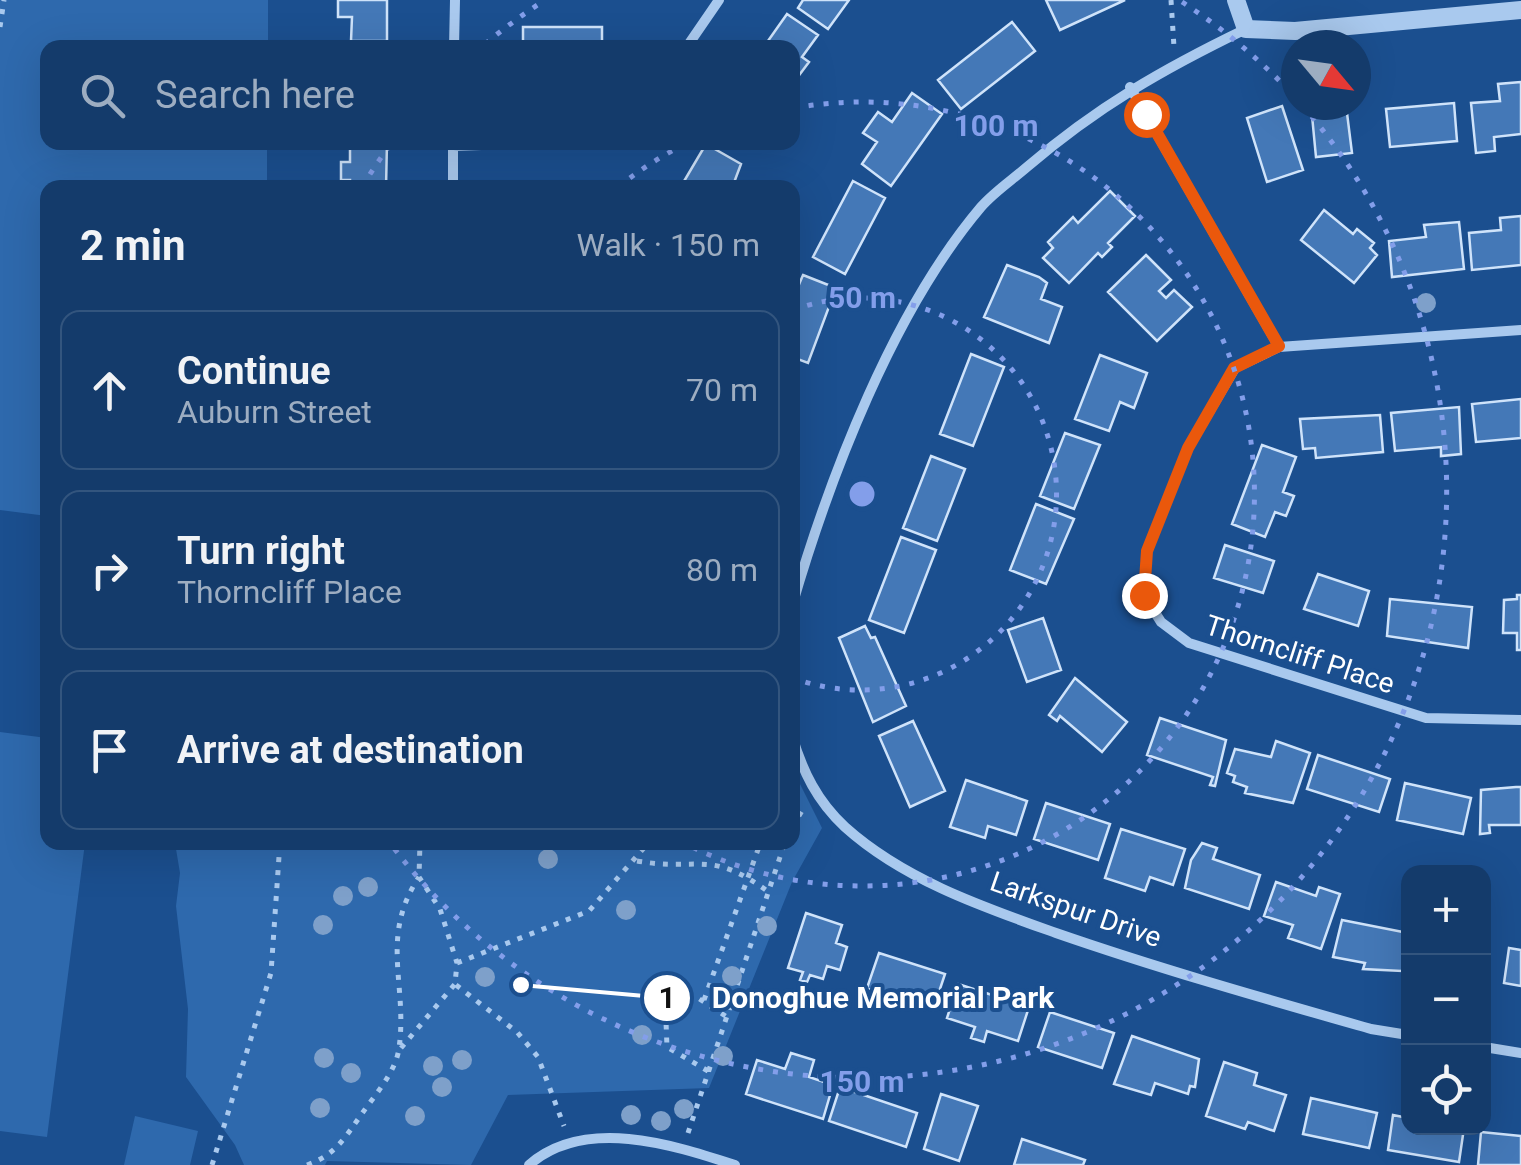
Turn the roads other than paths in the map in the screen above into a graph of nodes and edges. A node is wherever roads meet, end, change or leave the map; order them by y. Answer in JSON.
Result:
{"nodes":[{"id":1,"x":454,"y":0,"type":"edge"},
{"id":2,"x":719,"y":0,"type":"edge"},
{"id":3,"x":1236,"y":0,"type":"edge"},
{"id":4,"x":1521,"y":10,"type":"edge"},
{"id":5,"x":1246,"y":29,"type":"junction"},
{"id":6,"x":454,"y":40,"type":"edge"},
{"id":7,"x":692,"y":40,"type":"edge"},
{"id":8,"x":1130,"y":88,"type":"junction"},
{"id":9,"x":453,"y":150,"type":"edge"},
{"id":10,"x":453,"y":180,"type":"edge"},
{"id":11,"x":1521,"y":330,"type":"edge"},
{"id":12,"x":1279,"y":346,"type":"junction"},
{"id":13,"x":800,"y":579,"type":"edge"},
{"id":14,"x":1521,"y":720,"type":"edge"},
{"id":15,"x":800,"y":758,"type":"edge"},
{"id":16,"x":1401,"y":1034,"type":"edge"},
{"id":17,"x":1491,"y":1048,"type":"edge"},
{"id":18,"x":1521,"y":1053,"type":"edge"},
{"id":19,"x":529,"y":1165,"type":"edge"},
{"id":20,"x":735,"y":1165,"type":"edge"}],
"edges":[{"from":1,"to":6,"type":"street"},
{"from":2,"to":7,"type":"street"},
{"from":3,"to":5,"type":"street"},
{"from":4,"to":5,"type":"street"},
{"from":5,"to":8,"type":"street"},
{"from":8,"to":12,"type":"street"},
{"from":8,"to":13,"type":"street"},
{"from":9,"to":10,"type":"street"},
{"from":11,"to":12,"type":"street","name":"Thorncliff Place"},
{"from":12,"to":14,"type":"street","name":"Thorncliff Place"},
{"from":15,"to":16,"type":"street","name":"Larkspur Drive"},
{"from":17,"to":18,"type":"street"},
{"from":19,"to":20,"type":"street"}]}
